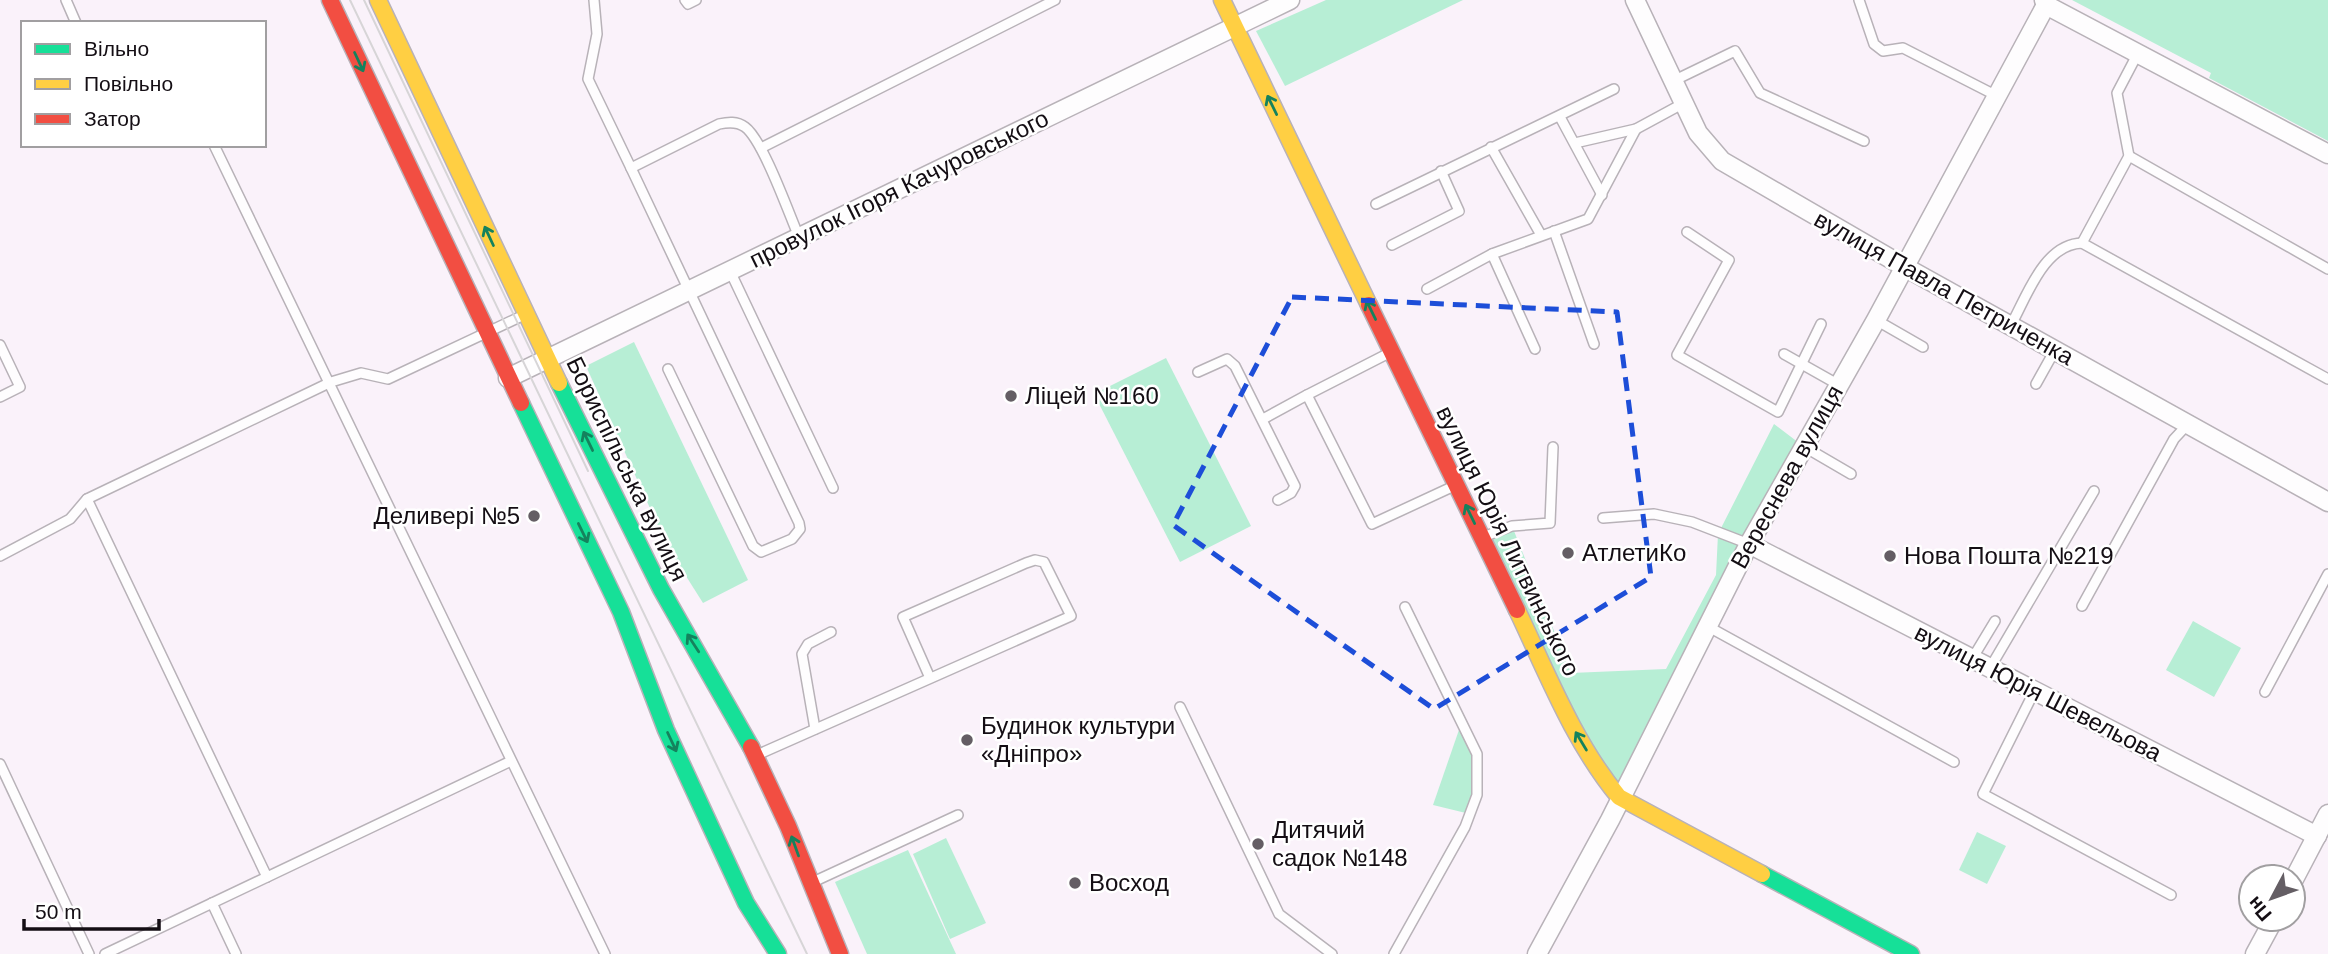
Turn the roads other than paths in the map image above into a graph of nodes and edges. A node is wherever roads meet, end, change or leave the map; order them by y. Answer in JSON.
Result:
{"nodes":[{"id":1,"x":66,"y":0,"type":"edge"},
{"id":2,"x":330,"y":0,"type":"edge"},
{"id":3,"x":378,"y":0,"type":"edge"},
{"id":4,"x":594,"y":0,"type":"edge"},
{"id":5,"x":685,"y":0,"type":"edge"},
{"id":6,"x":696,"y":0,"type":"edge"},
{"id":7,"x":1055,"y":0,"type":"edge"},
{"id":8,"x":1222,"y":0,"type":"edge"},
{"id":9,"x":1290,"y":0,"type":"edge"},
{"id":10,"x":1634,"y":0,"type":"edge"},
{"id":11,"x":1859,"y":0,"type":"edge"},
{"id":12,"x":2045,"y":3,"type":"edge"},
{"id":13,"x":75,"y":21,"type":"edge"},
{"id":14,"x":1234,"y":25,"type":"junction"},
{"id":15,"x":2139,"y":53,"type":"junction"},
{"id":16,"x":1673,"y":81,"type":"junction"},
{"id":17,"x":1614,"y":89,"type":"dead end"},
{"id":18,"x":1997,"y":96,"type":"junction"},
{"id":19,"x":1684,"y":103,"type":"junction"},
{"id":20,"x":1560,"y":117,"type":"junction"},
{"id":21,"x":1636,"y":129,"type":"junction"},
{"id":22,"x":1864,"y":141,"type":"dead end"},
{"id":23,"x":1575,"y":143,"type":"junction"},
{"id":24,"x":215,"y":147,"type":"edge"},
{"id":25,"x":1491,"y":147,"type":"junction"},
{"id":26,"x":761,"y":148,"type":"junction"},
{"id":27,"x":2328,"y":154,"type":"edge"},
{"id":28,"x":2129,"y":156,"type":"junction"},
{"id":29,"x":631,"y":168,"type":"junction"},
{"id":30,"x":1441,"y":171,"type":"junction"},
{"id":31,"x":1602,"y":195,"type":"junction"},
{"id":32,"x":1376,"y":204,"type":"dead end"},
{"id":33,"x":1554,"y":231,"type":"junction"},
{"id":34,"x":1687,"y":232,"type":"dead end"},
{"id":35,"x":1541,"y":235,"type":"junction"},
{"id":36,"x":799,"y":237,"type":"junction"},
{"id":37,"x":2081,"y":243,"type":"junction"},
{"id":38,"x":1392,"y":245,"type":"dead end"},
{"id":39,"x":1492,"y":254,"type":"junction"},
{"id":40,"x":1903,"y":266,"type":"junction"},
{"id":41,"x":2328,"y":269,"type":"edge"},
{"id":42,"x":730,"y":271,"type":"junction"},
{"id":43,"x":1427,"y":289,"type":"dead end"},
{"id":44,"x":691,"y":290,"type":"junction"},
{"id":45,"x":526,"y":314,"type":"junction"},
{"id":46,"x":1876,"y":320,"type":"junction"},
{"id":47,"x":1821,"y":324,"type":"dead end"},
{"id":48,"x":2011,"y":325,"type":"junction"},
{"id":49,"x":486,"y":333,"type":"junction"},
{"id":50,"x":1594,"y":344,"type":"dead end"},
{"id":51,"x":0,"y":345,"type":"edge"},
{"id":52,"x":1923,"y":347,"type":"dead end"},
{"id":53,"x":1535,"y":349,"type":"dead end"},
{"id":54,"x":2055,"y":350,"type":"junction"},
{"id":55,"x":1391,"y":352,"type":"junction"},
{"id":56,"x":1784,"y":354,"type":"dead end"},
{"id":57,"x":547,"y":359,"type":"junction"},
{"id":58,"x":1802,"y":365,"type":"junction"},
{"id":59,"x":668,"y":369,"type":"dead end"},
{"id":60,"x":1198,"y":372,"type":"dead end"},
{"id":61,"x":508,"y":377,"type":"junction"},
{"id":62,"x":2328,"y":379,"type":"edge"},
{"id":63,"x":331,"y":382,"type":"junction"},
{"id":64,"x":2036,"y":384,"type":"dead end"},
{"id":65,"x":1839,"y":385,"type":"junction"},
{"id":66,"x":1307,"y":395,"type":"junction"},
{"id":67,"x":0,"y":397,"type":"edge"},
{"id":68,"x":1262,"y":419,"type":"junction"},
{"id":69,"x":2188,"y":424,"type":"junction"},
{"id":70,"x":1803,"y":446,"type":"junction"},
{"id":71,"x":1553,"y":447,"type":"dead end"},
{"id":72,"x":1851,"y":474,"type":"dead end"},
{"id":73,"x":1456,"y":485,"type":"junction"},
{"id":74,"x":833,"y":488,"type":"dead end"},
{"id":75,"x":2094,"y":491,"type":"dead end"},
{"id":76,"x":87,"y":499,"type":"junction"},
{"id":77,"x":1278,"y":500,"type":"dead end"},
{"id":78,"x":2328,"y":502,"type":"edge"},
{"id":79,"x":1603,"y":518,"type":"dead end"},
{"id":80,"x":1481,"y":537,"type":"junction"},
{"id":81,"x":1749,"y":544,"type":"junction"},
{"id":82,"x":0,"y":556,"type":"edge"},
{"id":83,"x":2328,"y":574,"type":"edge"},
{"id":84,"x":2082,"y":606,"type":"dead end"},
{"id":85,"x":1405,"y":607,"type":"dead end"},
{"id":86,"x":1995,"y":621,"type":"dead end"},
{"id":87,"x":1707,"y":626,"type":"junction"},
{"id":88,"x":831,"y":632,"type":"dead end"},
{"id":89,"x":1971,"y":659,"type":"junction"},
{"id":90,"x":1990,"y":668,"type":"junction"},
{"id":91,"x":930,"y":678,"type":"junction"},
{"id":92,"x":2035,"y":691,"type":"junction"},
{"id":93,"x":2265,"y":692,"type":"dead end"},
{"id":94,"x":1180,"y":707,"type":"dead end"},
{"id":95,"x":815,"y":729,"type":"junction"},
{"id":96,"x":755,"y":755,"type":"junction"},
{"id":97,"x":511,"y":761,"type":"junction"},
{"id":98,"x":1955,"y":762,"type":"dead end"},
{"id":99,"x":0,"y":764,"type":"edge"},
{"id":100,"x":1619,"y":797,"type":"junction"},
{"id":101,"x":2328,"y":814,"type":"edge"},
{"id":102,"x":958,"y":815,"type":"dead end"},
{"id":103,"x":2322,"y":839,"type":"edge"},
{"id":104,"x":2305,"y":863,"type":"edge"},
{"id":105,"x":267,"y":877,"type":"junction"},
{"id":106,"x":809,"y":884,"type":"junction"},
{"id":107,"x":2171,"y":895,"type":"dead end"},
{"id":108,"x":212,"y":903,"type":"junction"},
{"id":109,"x":2266,"y":933,"type":"edge"},
{"id":110,"x":89,"y":954,"type":"edge"},
{"id":111,"x":105,"y":954,"type":"edge"},
{"id":112,"x":236,"y":954,"type":"edge"},
{"id":113,"x":605,"y":954,"type":"edge"},
{"id":114,"x":778,"y":954,"type":"edge"},
{"id":115,"x":840,"y":954,"type":"edge"},
{"id":116,"x":1332,"y":954,"type":"edge"},
{"id":117,"x":1394,"y":954,"type":"edge"},
{"id":118,"x":1537,"y":954,"type":"edge"},
{"id":119,"x":1911,"y":954,"type":"edge"},
{"id":120,"x":2255,"y":954,"type":"edge"}],
"edges":[{"from":1,"to":13,"type":"lane"},
{"from":2,"to":49,"type":"main road","one_way":true},
{"from":45,"to":3,"type":"main road","name":"Бориспільська вулиця","one_way":true},
{"from":4,"to":29,"type":"lane"},
{"from":5,"to":6,"type":"lane"},
{"from":7,"to":26,"type":"lane"},
{"from":8,"to":14,"type":"main road","name":"вулиця Юрія Литвинського"},
{"from":9,"to":14,"type":"street","name":"провулок Ігоря Качуровського"},
{"from":10,"to":16,"type":"street","name":"вулиця Павла Петриченка"},
{"from":11,"to":18,"type":"lane"},
{"from":12,"to":15,"type":"street"},
{"from":12,"to":18,"type":"street","name":"Вереснева вулиця"},
{"from":14,"to":36,"type":"street","name":"провулок Ігоря Качуровського"},
{"from":55,"to":14,"type":"main road","name":"вулиця Юрія Литвинського","one_way":true},
{"from":15,"to":27,"type":"street"},
{"from":15,"to":28,"type":"lane"},
{"from":16,"to":19,"type":"street","name":"вулиця Павла Петриченка"},
{"from":16,"to":22,"type":"lane"},
{"from":17,"to":20,"type":"lane"},
{"from":18,"to":40,"type":"street","name":"Вереснева вулиця"},
{"from":19,"to":21,"type":"lane"},
{"from":19,"to":40,"type":"street","name":"вулиця Павла Петриченка"},
{"from":20,"to":23,"type":"lane"},
{"from":20,"to":25,"type":"lane"},
{"from":21,"to":23,"type":"lane"},
{"from":21,"to":31,"type":"lane"},
{"from":23,"to":31,"type":"lane"},
{"from":24,"to":63,"type":"lane"},
{"from":25,"to":30,"type":"lane"},
{"from":25,"to":35,"type":"lane"},
{"from":26,"to":29,"type":"lane"},
{"from":26,"to":36,"type":"lane"},
{"from":28,"to":37,"type":"lane"},
{"from":28,"to":41,"type":"lane"},
{"from":29,"to":44,"type":"lane"},
{"from":30,"to":32,"type":"lane"},
{"from":30,"to":38,"type":"lane"},
{"from":31,"to":33,"type":"lane"},
{"from":33,"to":35,"type":"lane"},
{"from":33,"to":50,"type":"lane"},
{"from":34,"to":58,"type":"lane"},
{"from":35,"to":39,"type":"lane"},
{"from":36,"to":42,"type":"street","name":"провулок Ігоря Качуровського"},
{"from":37,"to":48,"type":"lane"},
{"from":37,"to":62,"type":"lane"},
{"from":39,"to":43,"type":"lane"},
{"from":39,"to":53,"type":"lane"},
{"from":40,"to":46,"type":"street","name":"Вереснева вулиця"},
{"from":40,"to":48,"type":"street","name":"вулиця Павла Петриченка"},
{"from":42,"to":44,"type":"street","name":"провулок Ігоря Качуровського"},
{"from":42,"to":74,"type":"lane"},
{"from":44,"to":57,"type":"street","name":"провулок Ігоря Качуровського"},
{"from":44,"to":59,"type":"lane"},
{"from":45,"to":49,"type":"lane"},
{"from":45,"to":57,"type":"main road","name":"Бориспільська вулиця"},
{"from":46,"to":52,"type":"lane"},
{"from":46,"to":65,"type":"street","name":"Вереснева вулиця"},
{"from":47,"to":58,"type":"lane"},
{"from":48,"to":54,"type":"street","name":"вулиця Павла Петриченка"},
{"from":49,"to":61,"type":"main road"},
{"from":49,"to":63,"type":"lane"},
{"from":51,"to":67,"type":"lane"},
{"from":54,"to":64,"type":"lane"},
{"from":54,"to":69,"type":"street","name":"вулиця Павла Петриченка"},
{"from":55,"to":66,"type":"lane"},
{"from":55,"to":73,"type":"main road","name":"вулиця Юрія Литвинського"},
{"from":56,"to":58,"type":"lane"},
{"from":57,"to":61,"type":"street","name":"провулок Ігоря Качуровського"},
{"from":96,"to":57,"type":"main road","name":"Бориспільська вулиця","one_way":true},
{"from":58,"to":65,"type":"lane"},
{"from":60,"to":68,"type":"lane"},
{"from":61,"to":114,"type":"main road","one_way":true},
{"from":63,"to":76,"type":"lane"},
{"from":63,"to":97,"type":"lane"},
{"from":65,"to":70,"type":"street","name":"Вереснева вулиця"},
{"from":66,"to":68,"type":"lane"},
{"from":66,"to":73,"type":"lane"},
{"from":68,"to":77,"type":"lane"},
{"from":69,"to":78,"type":"street","name":"вулиця Павла Петриченка"},
{"from":69,"to":84,"type":"lane"},
{"from":70,"to":72,"type":"lane"},
{"from":70,"to":81,"type":"street","name":"Вереснева вулиця"},
{"from":71,"to":80,"type":"lane"},
{"from":80,"to":73,"type":"main road","name":"вулиця Юрія Литвинського","one_way":true},
{"from":75,"to":90,"type":"lane"},
{"from":76,"to":82,"type":"lane"},
{"from":76,"to":105,"type":"lane"},
{"from":79,"to":81,"type":"lane"},
{"from":100,"to":80,"type":"main road","name":"вулиця Юрія Литвинського","one_way":true},
{"from":81,"to":87,"type":"street","name":"Вереснева вулиця"},
{"from":81,"to":89,"type":"street","name":"вулиця Юрія Шевельова"},
{"from":83,"to":93,"type":"lane"},
{"from":85,"to":117,"type":"lane"},
{"from":86,"to":89,"type":"lane"},
{"from":87,"to":98,"type":"lane"},
{"from":87,"to":100,"type":"street","name":"Вереснева вулиця"},
{"from":88,"to":95,"type":"lane"},
{"from":89,"to":90,"type":"street","name":"вулиця Юрія Шевельова"},
{"from":90,"to":92,"type":"street","name":"вулиця Юрія Шевельова"},
{"from":91,"to":91,"type":"lane"},
{"from":91,"to":95,"type":"lane"},
{"from":92,"to":103,"type":"street","name":"вулиця Юрія Шевельова"},
{"from":92,"to":107,"type":"lane"},
{"from":94,"to":116,"type":"lane"},
{"from":95,"to":96,"type":"lane"},
{"from":106,"to":96,"type":"main road","name":"Бориспільська вулиця","one_way":true},
{"from":97,"to":105,"type":"lane"},
{"from":97,"to":113,"type":"lane"},
{"from":99,"to":110,"type":"lane"},
{"from":100,"to":118,"type":"street","name":"Вереснева вулиця"},
{"from":100,"to":119,"type":"main road","name":"вулиця Юрія Литвинського"},
{"from":101,"to":103,"type":"street"},
{"from":102,"to":106,"type":"lane"},
{"from":103,"to":104,"type":"street"},
{"from":105,"to":108,"type":"lane"},
{"from":106,"to":115,"type":"main road","name":"Бориспільська вулиця"},
{"from":108,"to":111,"type":"lane"},
{"from":108,"to":112,"type":"lane"},
{"from":109,"to":120,"type":"street"}]}
